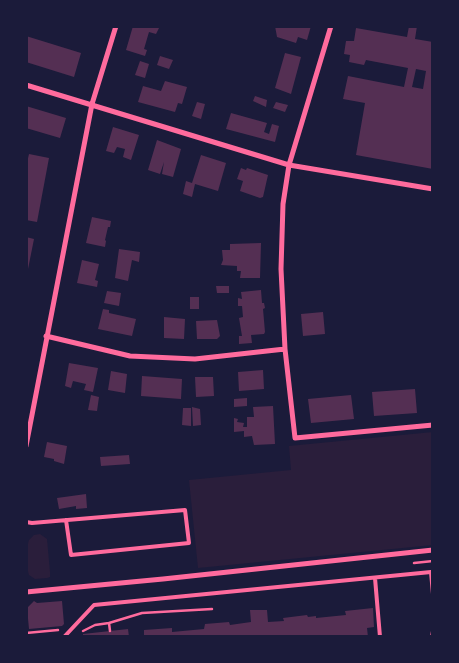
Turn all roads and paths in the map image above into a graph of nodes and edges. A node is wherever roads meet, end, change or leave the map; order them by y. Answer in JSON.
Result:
{"nodes":[{"id":1,"x":116,"y":26,"type":"edge"},
{"id":2,"x":331,"y":26,"type":"edge"},
{"id":3,"x":26,"y":85,"type":"edge"},
{"id":4,"x":92,"y":104,"type":"junction"},
{"id":5,"x":289,"y":165,"type":"junction"},
{"id":6,"x":433,"y":189,"type":"edge"},
{"id":7,"x":46,"y":336,"type":"junction"},
{"id":8,"x":285,"y":349,"type":"junction"},
{"id":9,"x":433,"y":425,"type":"edge"},
{"id":10,"x":26,"y":446,"type":"edge"},
{"id":11,"x":66,"y":520,"type":"junction"},
{"id":12,"x":26,"y":522,"type":"edge"},
{"id":13,"x":433,"y":550,"type":"edge"},
{"id":14,"x":375,"y":578,"type":"junction"},
{"id":15,"x":26,"y":592,"type":"edge"},
{"id":16,"x":433,"y":594,"type":"edge"},
{"id":17,"x":212,"y":609,"type":"dead end"},
{"id":18,"x":109,"y":623,"type":"junction"},
{"id":19,"x":64,"y":629,"type":"dead end"},
{"id":20,"x":110,"y":631,"type":"dead end"},
{"id":21,"x":26,"y":632,"type":"edge"},
{"id":22,"x":81,"y":632,"type":"dead end"},
{"id":23,"x":433,"y":632,"type":"edge"},
{"id":24,"x":64,"y":637,"type":"edge"},
{"id":25,"x":380,"y":637,"type":"edge"},
{"id":26,"x":432,"y":637,"type":"edge"}],
"edges":[{"from":1,"to":4,"type":"street"},
{"from":2,"to":5,"type":"street"},
{"from":3,"to":4,"type":"street"},
{"from":4,"to":5,"type":"street"},
{"from":4,"to":7,"type":"street"},
{"from":5,"to":6,"type":"street"},
{"from":5,"to":8,"type":"street"},
{"from":7,"to":8,"type":"street"},
{"from":7,"to":10,"type":"street"},
{"from":8,"to":9,"type":"street"},
{"from":11,"to":11,"type":"lane"},
{"from":11,"to":12,"type":"lane"},
{"from":13,"to":15,"type":"street"},
{"from":14,"to":16,"type":"lane"},
{"from":14,"to":24,"type":"lane"},
{"from":14,"to":25,"type":"lane"},
{"from":17,"to":18,"type":"path"},
{"from":18,"to":20,"type":"path"},
{"from":18,"to":22,"type":"path"},
{"from":19,"to":21,"type":"path"},
{"from":23,"to":26,"type":"lane"}]}
